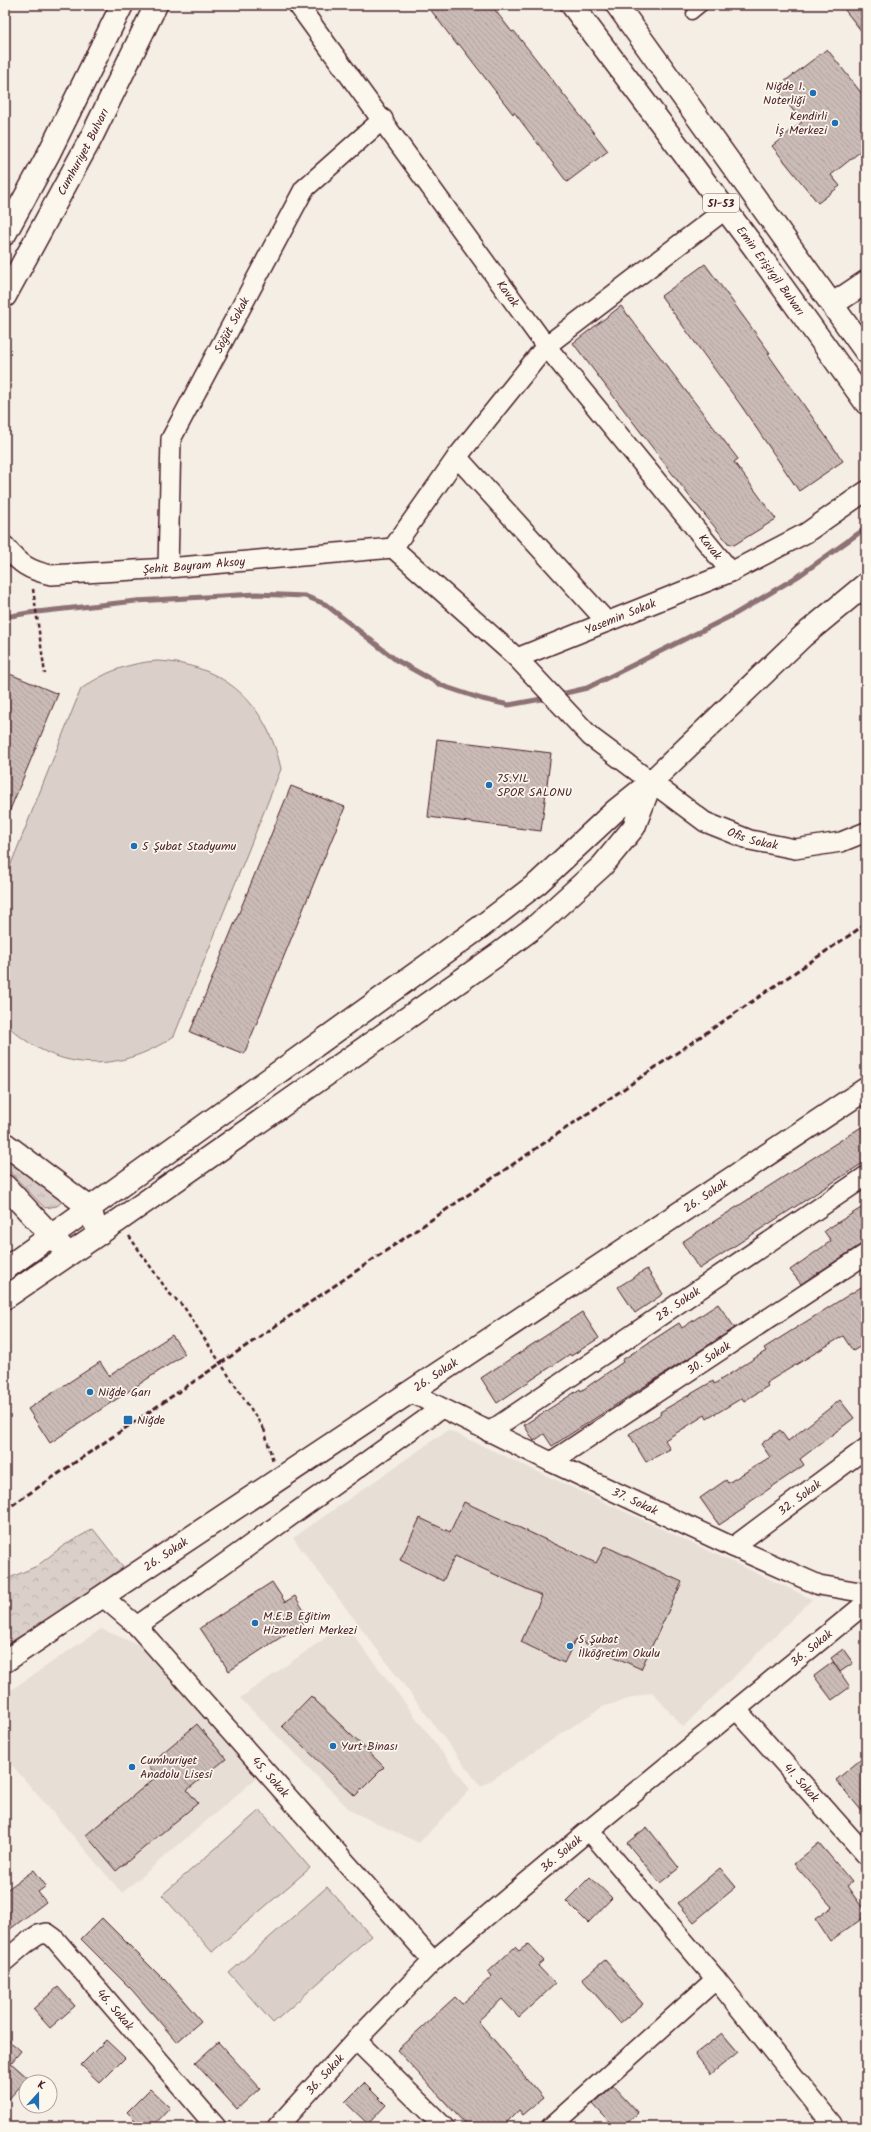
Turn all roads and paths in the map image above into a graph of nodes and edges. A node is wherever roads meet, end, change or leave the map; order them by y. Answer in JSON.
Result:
{"nodes":[{"id":1,"x":122,"y":5,"type":"edge"},
{"id":2,"x":156,"y":5,"type":"edge"},
{"id":3,"x":298,"y":5,"type":"edge"},
{"id":4,"x":572,"y":5,"type":"edge"},
{"id":5,"x":617,"y":5,"type":"edge"},
{"id":6,"x":703,"y":5,"type":"edge"},
{"id":7,"x":692,"y":14,"type":"dead end"},
{"id":8,"x":382,"y":120,"type":"junction"},
{"id":9,"x":726,"y":209,"type":"junction"},
{"id":10,"x":10,"y":212,"type":"edge"},
{"id":11,"x":5,"y":234,"type":"edge"},
{"id":12,"x":866,"y":282,"type":"edge"},
{"id":13,"x":5,"y":296,"type":"edge"},
{"id":14,"x":833,"y":304,"type":"junction"},
{"id":15,"x":546,"y":346,"type":"junction"},
{"id":16,"x":866,"y":352,"type":"edge"},
{"id":17,"x":866,"y":403,"type":"edge"},
{"id":18,"x":457,"y":457,"type":"junction"},
{"id":19,"x":866,"y":491,"type":"edge"},
{"id":20,"x":5,"y":546,"type":"edge"},
{"id":21,"x":393,"y":548,"type":"junction"},
{"id":22,"x":168,"y":568,"type":"junction"},
{"id":23,"x":730,"y":572,"type":"junction"},
{"id":24,"x":866,"y":584,"type":"edge"},
{"id":25,"x":37,"y":606,"type":"dead end"},
{"id":26,"x":606,"y":622,"type":"junction"},
{"id":27,"x":517,"y":658,"type":"junction"},
{"id":28,"x":45,"y":674,"type":"dead end"},
{"id":29,"x":651,"y":782,"type":"junction"},
{"id":30,"x":866,"y":832,"type":"edge"},
{"id":31,"x":866,"y":1089,"type":"edge"},
{"id":32,"x":5,"y":1144,"type":"edge"},
{"id":33,"x":866,"y":1176,"type":"edge"},
{"id":34,"x":5,"y":1186,"type":"edge"},
{"id":35,"x":90,"y":1208,"type":"junction"},
{"id":36,"x":118,"y":1221,"type":"junction"},
{"id":37,"x":51,"y":1237,"type":"junction"},
{"id":38,"x":86,"y":1243,"type":"junction"},
{"id":39,"x":866,"y":1254,"type":"edge"},
{"id":40,"x":5,"y":1269,"type":"edge"},
{"id":41,"x":5,"y":1298,"type":"edge"},
{"id":42,"x":410,"y":1392,"type":"junction"},
{"id":43,"x":440,"y":1409,"type":"junction"},
{"id":44,"x":489,"y":1432,"type":"junction"},
{"id":45,"x":866,"y":1448,"type":"edge"},
{"id":46,"x":273,"y":1462,"type":"dead end"},
{"id":47,"x":551,"y":1462,"type":"junction"},
{"id":48,"x":732,"y":1547,"type":"junction"},
{"id":49,"x":866,"y":1593,"type":"edge"},
{"id":50,"x":103,"y":1597,"type":"junction"},
{"id":51,"x":866,"y":1603,"type":"edge"},
{"id":52,"x":137,"y":1626,"type":"junction"},
{"id":53,"x":5,"y":1661,"type":"edge"},
{"id":54,"x":737,"y":1710,"type":"junction"},
{"id":55,"x":589,"y":1830,"type":"junction"},
{"id":56,"x":866,"y":1855,"type":"edge"},
{"id":57,"x":5,"y":1961,"type":"edge"},
{"id":58,"x":433,"y":1961,"type":"junction"},
{"id":59,"x":716,"y":1979,"type":"junction"},
{"id":60,"x":356,"y":2040,"type":"junction"},
{"id":61,"x":216,"y":2127,"type":"edge"},
{"id":62,"x":277,"y":2127,"type":"edge"},
{"id":63,"x":444,"y":2127,"type":"edge"},
{"id":64,"x":551,"y":2127,"type":"edge"},
{"id":65,"x":828,"y":2127,"type":"edge"}],
"edges":[{"from":1,"to":10,"type":"main road"},
{"from":2,"to":13,"type":"main road","name":"Cumhuriyet Bulvarı"},
{"from":3,"to":8,"type":"street","name":"Kavak"},
{"from":4,"to":9,"type":"main road","name":"Emin Erişirgil Bulvarı","number":"51-53"},
{"from":5,"to":14,"type":"main road","number":"51-53"},
{"from":6,"to":7,"type":"lane"},
{"from":8,"to":15,"type":"street","name":"Kavak"},
{"from":8,"to":22,"type":"street","name":"Söğüt Sokak"},
{"from":9,"to":15,"type":"street"},
{"from":9,"to":17,"type":"main road","name":"Emin Erişirgil Bulvarı","number":"51-53"},
{"from":10,"to":11,"type":"main road"},
{"from":12,"to":14,"type":"main road"},
{"from":14,"to":16,"type":"main road","number":"51-53"},
{"from":15,"to":18,"type":"street"},
{"from":15,"to":23,"type":"street","name":"Kavak"},
{"from":18,"to":21,"type":"street"},
{"from":18,"to":26,"type":"street"},
{"from":19,"to":23,"type":"street","name":"Yasemin Sokak"},
{"from":20,"to":22,"type":"street","name":"Şehit Bayram Aksoy"},
{"from":21,"to":22,"type":"street","name":"Şehit Bayram Aksoy"},
{"from":21,"to":27,"type":"street"},
{"from":23,"to":26,"type":"street","name":"Yasemin Sokak"},
{"from":24,"to":29,"type":"main road"},
{"from":25,"to":28,"type":"path"},
{"from":26,"to":27,"type":"street","name":"Yasemin Sokak"},
{"from":27,"to":29,"type":"street","name":"Ofis Sokak"},
{"from":29,"to":30,"type":"street","name":"Ofis Sokak"},
{"from":29,"to":35,"type":"main road"},
{"from":29,"to":36,"type":"main road"},
{"from":31,"to":42,"type":"main road","name":"26. Sokak"},
{"from":32,"to":35,"type":"main road"},
{"from":33,"to":44,"type":"street","name":"28. Sokak"},
{"from":34,"to":37,"type":"main road"},
{"from":35,"to":37,"type":"main road"},
{"from":35,"to":38,"type":"main road"},
{"from":36,"to":38,"type":"main road"},
{"from":36,"to":46,"type":"path","bridge":true},
{"from":37,"to":38,"type":"main road"},
{"from":37,"to":40,"type":"main road"},
{"from":38,"to":41,"type":"main road"},
{"from":39,"to":47,"type":"street","name":"30. Sokak"},
{"from":42,"to":43,"type":"street","name":"37. Sokak"},
{"from":42,"to":50,"type":"main road","name":"26. Sokak"},
{"from":43,"to":44,"type":"street","name":"37. Sokak"},
{"from":43,"to":52,"type":"street"},
{"from":44,"to":47,"type":"street","name":"37. Sokak"},
{"from":45,"to":48,"type":"street","name":"32. Sokak"},
{"from":47,"to":48,"type":"street","name":"37. Sokak"},
{"from":48,"to":49,"type":"street","name":"37. Sokak"},
{"from":50,"to":52,"type":"street","name":"45. Sokak"},
{"from":50,"to":53,"type":"main road","name":"26. Sokak"},
{"from":51,"to":54,"type":"street","name":"36. Sokak"},
{"from":52,"to":58,"type":"street","name":"45. Sokak"},
{"from":54,"to":55,"type":"street","name":"36. Sokak"},
{"from":54,"to":56,"type":"street","name":"41. Sokak"},
{"from":55,"to":58,"type":"street","name":"36. Sokak"},
{"from":55,"to":59,"type":"street"},
{"from":57,"to":61,"type":"street","name":"46. Sokak"},
{"from":58,"to":60,"type":"street","name":"36. Sokak"},
{"from":59,"to":64,"type":"street"},
{"from":59,"to":65,"type":"street"},
{"from":60,"to":62,"type":"street","name":"36. Sokak"},
{"from":60,"to":63,"type":"street"}]}
